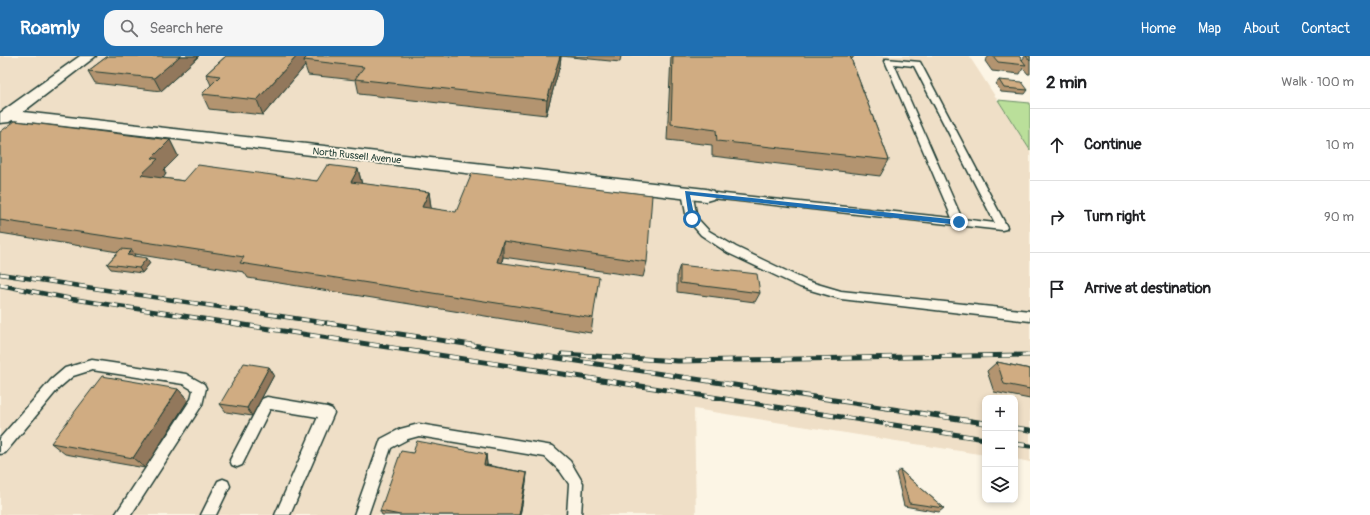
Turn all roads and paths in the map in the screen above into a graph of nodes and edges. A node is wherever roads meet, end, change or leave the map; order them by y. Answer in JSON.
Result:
{"nodes":[{"id":1,"x":90,"y":56,"type":"edge"},
{"id":2,"x":4,"y":119,"type":"edge"},
{"id":3,"x":687,"y":192,"type":"junction"},
{"id":4,"x":706,"y":195,"type":"joint"},
{"id":5,"x":959,"y":222,"type":"junction"},
{"id":6,"x":1030,"y":316,"type":"edge"},
{"id":7,"x":0,"y":448,"type":"edge"},
{"id":8,"x":237,"y":460,"type":"dead end"},
{"id":9,"x":223,"y":486,"type":"dead end"},
{"id":10,"x":122,"y":515,"type":"edge"},
{"id":11,"x":208,"y":515,"type":"edge"},
{"id":12,"x":282,"y":515,"type":"edge"},
{"id":13,"x":361,"y":515,"type":"edge"},
{"id":14,"x":574,"y":515,"type":"edge"}],
"edges":[{"from":1,"to":2,"type":"street"},
{"from":2,"to":3,"type":"street","name":"North Russell Avenue"},
{"from":3,"to":4,"type":"street","name":"North Russell Avenue"},
{"from":3,"to":6,"type":"lane"},
{"from":4,"to":5,"type":"lane"},
{"from":5,"to":5,"type":"lane"},
{"from":7,"to":10,"type":"lane"},
{"from":8,"to":12,"type":"lane"},
{"from":9,"to":11,"type":"lane"},
{"from":13,"to":14,"type":"lane"}]}
